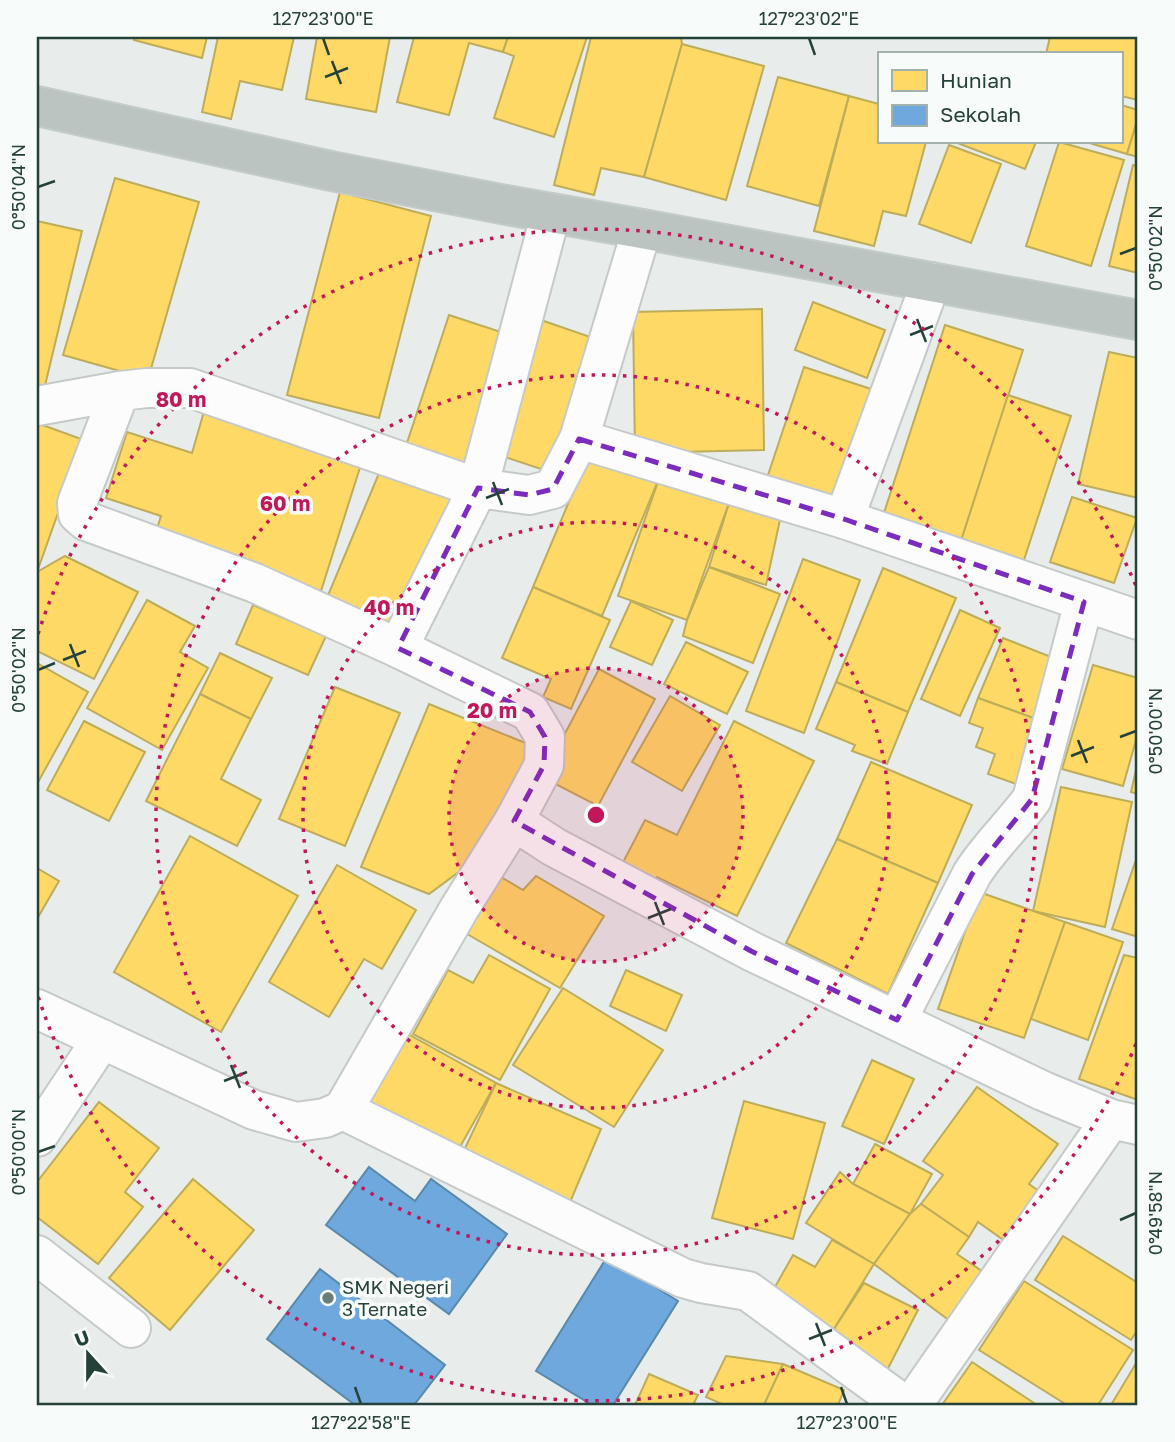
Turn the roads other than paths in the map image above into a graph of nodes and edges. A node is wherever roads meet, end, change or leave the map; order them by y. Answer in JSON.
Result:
{"nodes":[{"id":1,"x":37,"y":107,"type":"edge"},
{"id":2,"x":551,"y":213,"type":"junction"},
{"id":3,"x":642,"y":229,"type":"junction"},
{"id":4,"x":930,"y":282,"type":"junction"},
{"id":5,"x":1138,"y":320,"type":"edge"},
{"id":6,"x":120,"y":391,"type":"junction"},
{"id":7,"x":37,"y":406,"type":"edge"},
{"id":8,"x":579,"y":439,"type":"junction"},
{"id":9,"x":478,"y":488,"type":"junction"},
{"id":10,"x":844,"y":519,"type":"junction"},
{"id":11,"x":1084,"y":602,"type":"junction"},
{"id":12,"x":1138,"y":620,"type":"edge"},
{"id":13,"x":398,"y":648,"type":"junction"},
{"id":14,"x":514,"y":821,"type":"junction"},
{"id":15,"x":37,"y":1009,"type":"edge"},
{"id":16,"x":897,"y":1020,"type":"junction"},
{"id":17,"x":102,"y":1040,"type":"junction"},
{"id":18,"x":343,"y":1110,"type":"junction"},
{"id":19,"x":1125,"y":1122,"type":"edge"},
{"id":20,"x":37,"y":1137,"type":"edge"},
{"id":21,"x":37,"y":1255,"type":"edge"},
{"id":22,"x":131,"y":1328,"type":"dead end"},
{"id":23,"x":904,"y":1405,"type":"edge"},
{"id":24,"x":912,"y":1405,"type":"edge"}],
"edges":[{"from":1,"to":2,"type":"highway"},
{"from":2,"to":3,"type":"highway"},
{"from":2,"to":9,"type":"street"},
{"from":3,"to":4,"type":"highway"},
{"from":3,"to":8,"type":"street"},
{"from":4,"to":5,"type":"highway"},
{"from":4,"to":10,"type":"street"},
{"from":6,"to":7,"type":"street"},
{"from":6,"to":9,"type":"street"},
{"from":6,"to":13,"type":"street"},
{"from":8,"to":9,"type":"street"},
{"from":8,"to":10,"type":"street"},
{"from":9,"to":13,"type":"street"},
{"from":10,"to":11,"type":"street"},
{"from":11,"to":12,"type":"street"},
{"from":11,"to":16,"type":"street"},
{"from":13,"to":14,"type":"street"},
{"from":14,"to":16,"type":"street"},
{"from":14,"to":18,"type":"street"},
{"from":15,"to":17,"type":"street"},
{"from":16,"to":19,"type":"street"},
{"from":17,"to":18,"type":"street"},
{"from":17,"to":20,"type":"street"},
{"from":18,"to":23,"type":"street"},
{"from":19,"to":24,"type":"street"},
{"from":21,"to":22,"type":"street"}]}
